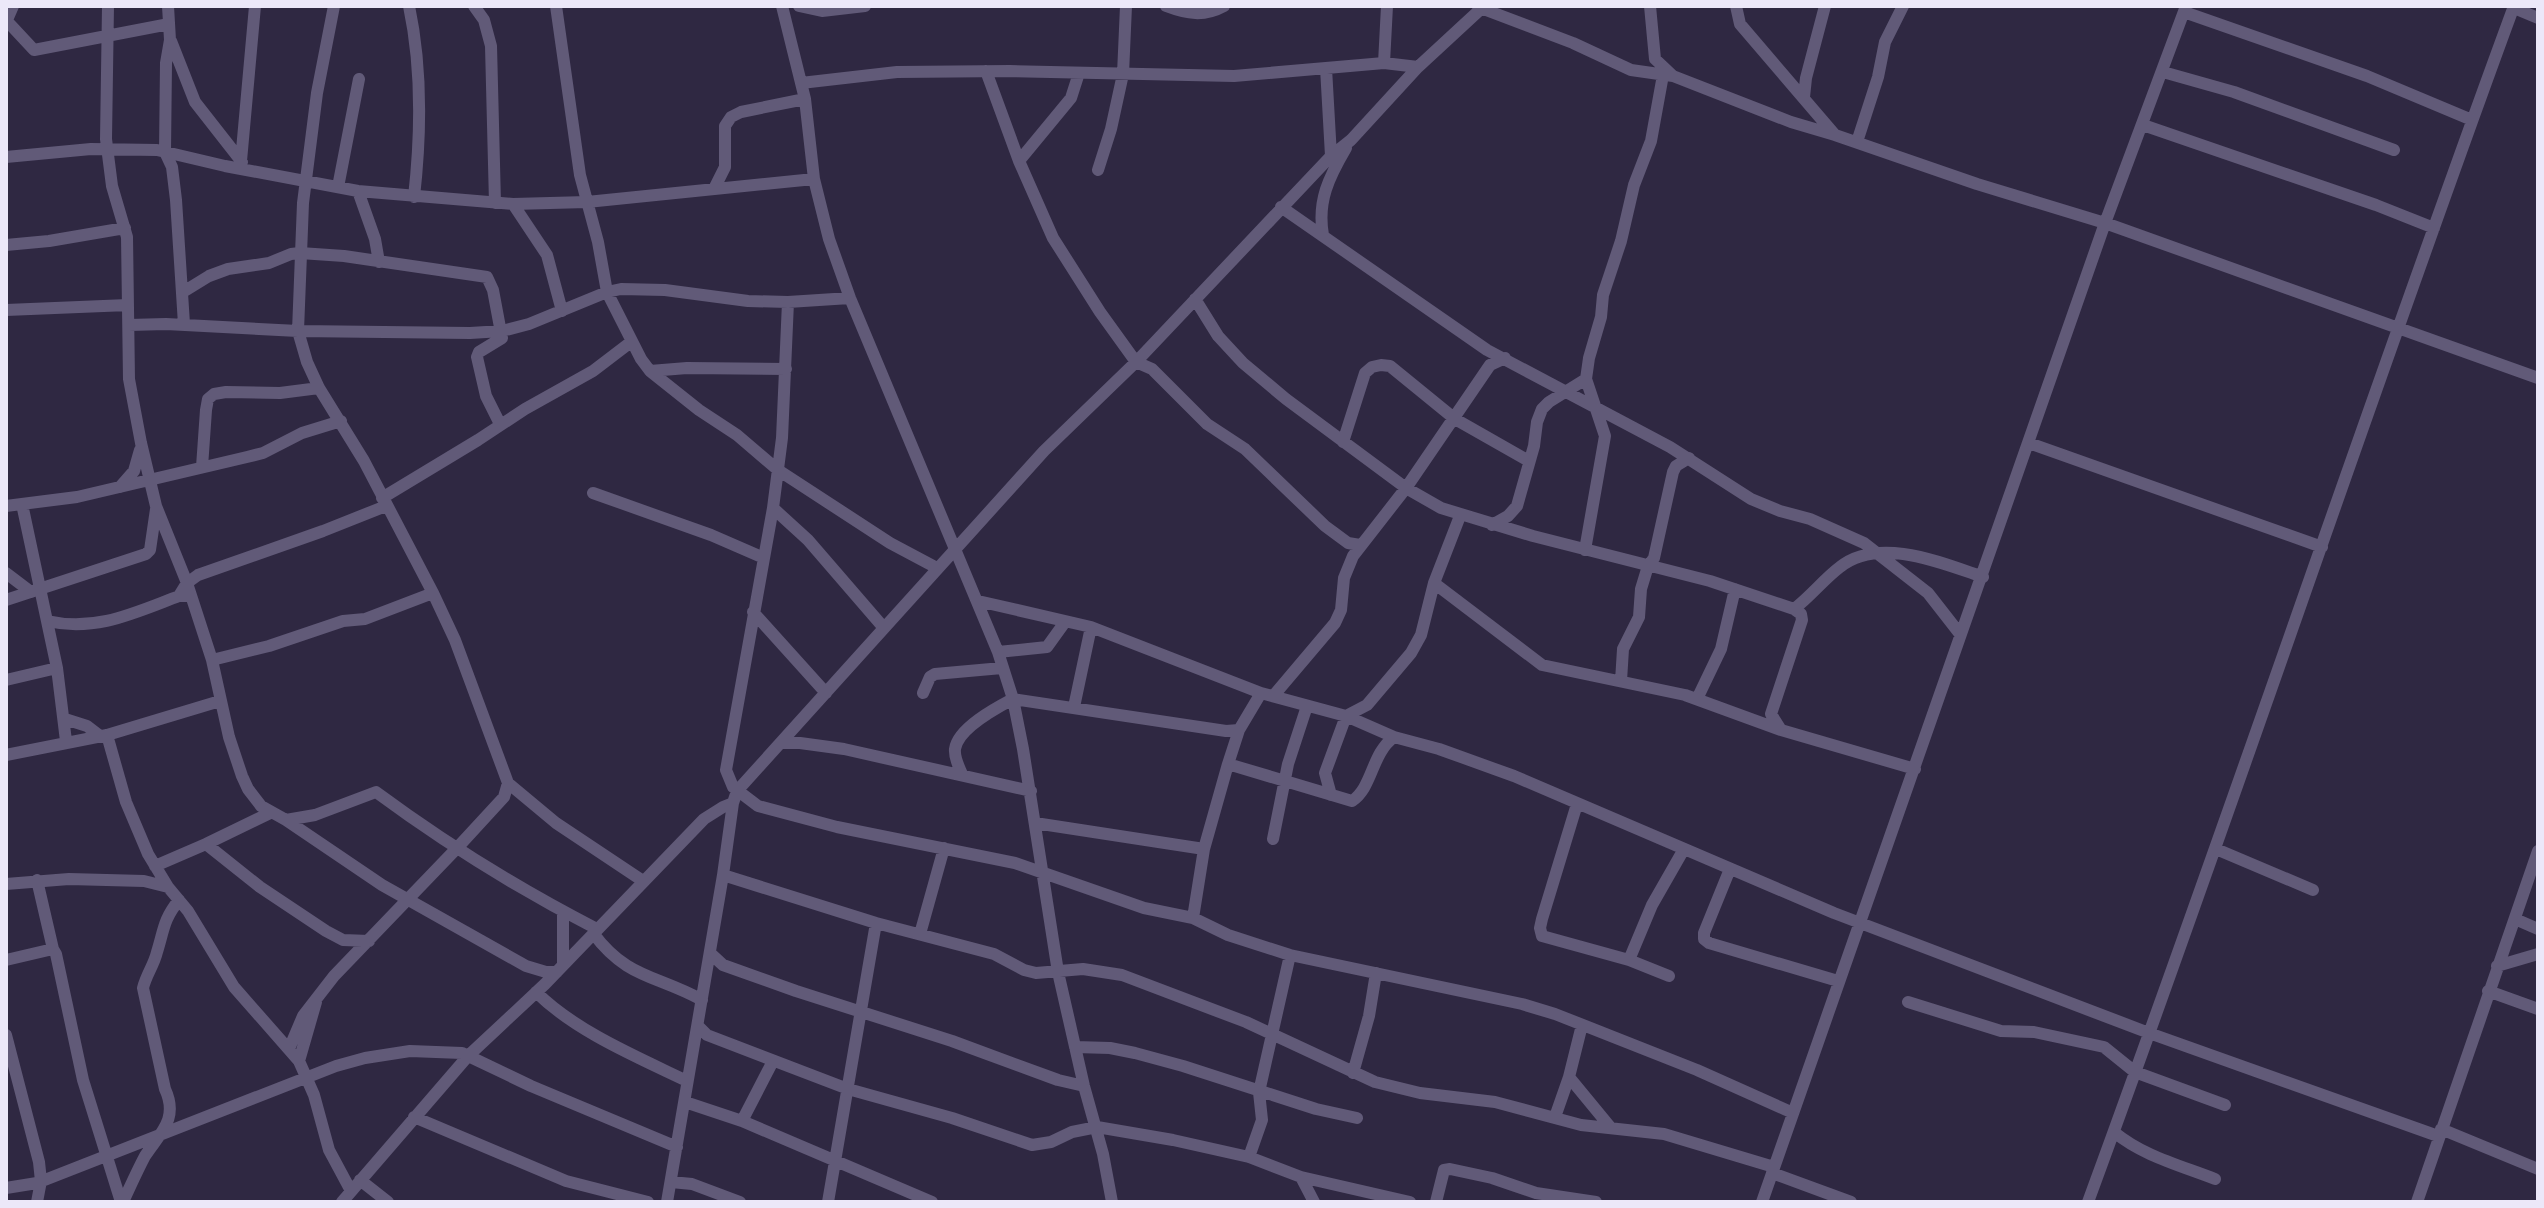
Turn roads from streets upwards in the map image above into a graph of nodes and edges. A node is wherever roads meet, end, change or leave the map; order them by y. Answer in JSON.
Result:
{"nodes":[{"id":1,"x":13,"y":6,"type":"edge"},
{"id":2,"x":108,"y":6,"type":"edge"},
{"id":3,"x":168,"y":6,"type":"edge"},
{"id":4,"x":255,"y":6,"type":"edge"},
{"id":5,"x":409,"y":6,"type":"edge"},
{"id":6,"x":474,"y":6,"type":"edge"},
{"id":7,"x":556,"y":6,"type":"edge"},
{"id":8,"x":782,"y":6,"type":"edge"},
{"id":9,"x":799,"y":6,"type":"edge"},
{"id":10,"x":865,"y":6,"type":"edge"},
{"id":11,"x":1126,"y":6,"type":"edge"},
{"id":12,"x":1166,"y":6,"type":"edge"},
{"id":13,"x":1224,"y":6,"type":"edge"},
{"id":14,"x":1387,"y":6,"type":"edge"},
{"id":15,"x":1650,"y":6,"type":"edge"},
{"id":16,"x":1736,"y":6,"type":"edge"},
{"id":17,"x":1825,"y":6,"type":"edge"},
{"id":18,"x":1903,"y":6,"type":"edge"},
{"id":19,"x":1480,"y":7,"type":"edge"},
{"id":20,"x":2514,"y":7,"type":"edge"},
{"id":21,"x":331,"y":8,"type":"edge"},
{"id":22,"x":2185,"y":9,"type":"edge"},
{"id":23,"x":2538,"y":18,"type":"edge"},
{"id":24,"x":6,"y":21,"type":"edge"},
{"id":25,"x":169,"y":24,"type":"junction"},
{"id":26,"x":107,"y":35,"type":"junction"},
{"id":27,"x":170,"y":40,"type":"junction"},
{"id":28,"x":1384,"y":63,"type":"junction"},
{"id":29,"x":1418,"y":67,"type":"junction"},
{"id":30,"x":1326,"y":68,"type":"junction"},
{"id":31,"x":986,"y":71,"type":"junction"},
{"id":32,"x":2163,"y":72,"type":"junction"},
{"id":33,"x":1079,"y":73,"type":"junction"},
{"id":34,"x":1123,"y":74,"type":"junction"},
{"id":35,"x":1668,"y":76,"type":"junction"},
{"id":36,"x":359,"y":79,"type":"dead end"},
{"id":37,"x":801,"y":83,"type":"junction"},
{"id":38,"x":1804,"y":97,"type":"junction"},
{"id":39,"x":805,"y":99,"type":"junction"},
{"id":40,"x":2472,"y":120,"type":"junction"},
{"id":41,"x":2143,"y":125,"type":"junction"},
{"id":42,"x":1835,"y":135,"type":"junction"},
{"id":43,"x":1351,"y":140,"type":"junction"},
{"id":44,"x":1857,"y":142,"type":"junction"},
{"id":45,"x":107,"y":149,"type":"junction"},
{"id":46,"x":2394,"y":150,"type":"dead end"},
{"id":47,"x":165,"y":152,"type":"junction"},
{"id":48,"x":1331,"y":156,"type":"junction"},
{"id":49,"x":6,"y":157,"type":"edge"},
{"id":50,"x":184,"y":157,"type":"junction"},
{"id":51,"x":1019,"y":161,"type":"junction"},
{"id":52,"x":242,"y":165,"type":"junction"},
{"id":53,"x":172,"y":167,"type":"junction"},
{"id":54,"x":1098,"y":170,"type":"dead end"},
{"id":55,"x":814,"y":179,"type":"junction"},
{"id":56,"x":305,"y":181,"type":"junction"},
{"id":57,"x":338,"y":187,"type":"junction"},
{"id":58,"x":714,"y":189,"type":"junction"},
{"id":59,"x":358,"y":191,"type":"junction"},
{"id":60,"x":414,"y":197,"type":"junction"},
{"id":61,"x":587,"y":202,"type":"junction"},
{"id":62,"x":495,"y":203,"type":"junction"},
{"id":63,"x":513,"y":204,"type":"junction"},
{"id":64,"x":1281,"y":207,"type":"junction"},
{"id":65,"x":2105,"y":223,"type":"junction"},
{"id":66,"x":125,"y":228,"type":"junction"},
{"id":67,"x":2434,"y":228,"type":"junction"},
{"id":68,"x":302,"y":230,"type":"junction"},
{"id":69,"x":1323,"y":235,"type":"junction"},
{"id":70,"x":6,"y":245,"type":"edge"},
{"id":71,"x":300,"y":253,"type":"junction"},
{"id":72,"x":321,"y":253,"type":"junction"},
{"id":73,"x":379,"y":262,"type":"junction"},
{"id":74,"x":183,"y":292,"type":"junction"},
{"id":75,"x":607,"y":292,"type":"junction"},
{"id":76,"x":850,"y":298,"type":"junction"},
{"id":77,"x":1195,"y":299,"type":"junction"},
{"id":78,"x":788,"y":302,"type":"junction"},
{"id":79,"x":128,"y":305,"type":"junction"},
{"id":80,"x":6,"y":310,"type":"edge"},
{"id":81,"x":562,"y":311,"type":"junction"},
{"id":82,"x":184,"y":324,"type":"junction"},
{"id":83,"x":129,"y":325,"type":"junction"},
{"id":84,"x":2398,"y":326,"type":"junction"},
{"id":85,"x":298,"y":331,"type":"junction"},
{"id":86,"x":502,"y":331,"type":"junction"},
{"id":87,"x":631,"y":342,"type":"junction"},
{"id":88,"x":1487,"y":350,"type":"junction"},
{"id":89,"x":1505,"y":358,"type":"junction"},
{"id":90,"x":1136,"y":362,"type":"junction"},
{"id":91,"x":786,"y":369,"type":"junction"},
{"id":92,"x":650,"y":371,"type":"junction"},
{"id":93,"x":1485,"y":373,"type":"junction"},
{"id":94,"x":2538,"y":378,"type":"edge"},
{"id":95,"x":1586,"y":379,"type":"junction"},
{"id":96,"x":319,"y":388,"type":"junction"},
{"id":97,"x":1567,"y":391,"type":"junction"},
{"id":98,"x":331,"y":405,"type":"junction"},
{"id":99,"x":1593,"y":405,"type":"junction"},
{"id":100,"x":1455,"y":419,"type":"junction"},
{"id":101,"x":341,"y":421,"type":"junction"},
{"id":102,"x":500,"y":424,"type":"junction"},
{"id":103,"x":312,"y":430,"type":"junction"},
{"id":104,"x":1343,"y":442,"type":"junction"},
{"id":105,"x":141,"y":443,"type":"junction"},
{"id":106,"x":2029,"y":443,"type":"junction"},
{"id":107,"x":1689,"y":458,"type":"junction"},
{"id":108,"x":1529,"y":461,"type":"junction"},
{"id":109,"x":202,"y":467,"type":"junction"},
{"id":110,"x":778,"y":470,"type":"junction"},
{"id":111,"x":151,"y":482,"type":"junction"},
{"id":112,"x":120,"y":487,"type":"junction"},
{"id":113,"x":1406,"y":488,"type":"junction"},
{"id":114,"x":593,"y":493,"type":"dead end"},
{"id":115,"x":384,"y":502,"type":"junction"},
{"id":116,"x":22,"y":504,"type":"junction"},
{"id":117,"x":6,"y":506,"type":"edge"},
{"id":118,"x":156,"y":506,"type":"junction"},
{"id":119,"x":773,"y":508,"type":"junction"},
{"id":120,"x":1460,"y":516,"type":"junction"},
{"id":121,"x":1492,"y":525,"type":"junction"},
{"id":122,"x":956,"y":547,"type":"junction"},
{"id":123,"x":2322,"y":547,"type":"junction"},
{"id":124,"x":1354,"y":548,"type":"junction"},
{"id":125,"x":1585,"y":550,"type":"junction"},
{"id":126,"x":1880,"y":554,"type":"junction"},
{"id":127,"x":764,"y":558,"type":"junction"},
{"id":128,"x":1648,"y":566,"type":"junction"},
{"id":129,"x":937,"y":568,"type":"junction"},
{"id":130,"x":6,"y":573,"type":"edge"},
{"id":131,"x":1983,"y":577,"type":"junction"},
{"id":132,"x":1434,"y":583,"type":"junction"},
{"id":133,"x":1735,"y":589,"type":"junction"},
{"id":134,"x":35,"y":590,"type":"junction"},
{"id":135,"x":185,"y":592,"type":"junction"},
{"id":136,"x":433,"y":593,"type":"junction"},
{"id":137,"x":6,"y":600,"type":"edge"},
{"id":138,"x":978,"y":601,"type":"junction"},
{"id":139,"x":1001,"y":607,"type":"junction"},
{"id":140,"x":1794,"y":609,"type":"junction"},
{"id":141,"x":753,"y":612,"type":"junction"},
{"id":142,"x":47,"y":621,"type":"junction"},
{"id":143,"x":1065,"y":622,"type":"junction"},
{"id":144,"x":987,"y":624,"type":"junction"},
{"id":145,"x":1091,"y":627,"type":"junction"},
{"id":146,"x":884,"y":628,"type":"junction"},
{"id":147,"x":1960,"y":634,"type":"junction"},
{"id":148,"x":998,"y":652,"type":"junction"},
{"id":149,"x":212,"y":660,"type":"junction"},
{"id":150,"x":57,"y":668,"type":"junction"},
{"id":151,"x":1002,"y":668,"type":"junction"},
{"id":152,"x":6,"y":680,"type":"edge"},
{"id":153,"x":1621,"y":681,"type":"junction"},
{"id":154,"x":826,"y":693,"type":"junction"},
{"id":155,"x":923,"y":693,"type":"dead end"},
{"id":156,"x":1268,"y":694,"type":"junction"},
{"id":157,"x":1013,"y":699,"type":"junction"},
{"id":158,"x":1697,"y":699,"type":"junction"},
{"id":159,"x":220,"y":701,"type":"junction"},
{"id":160,"x":1367,"y":705,"type":"junction"},
{"id":161,"x":1307,"y":706,"type":"junction"},
{"id":162,"x":1074,"y":707,"type":"junction"},
{"id":163,"x":1346,"y":716,"type":"junction"},
{"id":164,"x":65,"y":719,"type":"junction"},
{"id":165,"x":1374,"y":728,"type":"junction"},
{"id":166,"x":1781,"y":730,"type":"junction"},
{"id":167,"x":1234,"y":733,"type":"junction"},
{"id":168,"x":104,"y":736,"type":"junction"},
{"id":169,"x":1394,"y":737,"type":"junction"},
{"id":170,"x":66,"y":741,"type":"junction"},
{"id":171,"x":781,"y":743,"type":"junction"},
{"id":172,"x":1382,"y":746,"type":"junction"},
{"id":173,"x":6,"y":755,"type":"edge"},
{"id":174,"x":1228,"y":764,"type":"junction"},
{"id":175,"x":1915,"y":769,"type":"junction"},
{"id":176,"x":962,"y":774,"type":"junction"},
{"id":177,"x":1285,"y":780,"type":"junction"},
{"id":178,"x":508,"y":783,"type":"junction"},
{"id":179,"x":1031,"y":791,"type":"junction"},
{"id":180,"x":519,"y":794,"type":"junction"},
{"id":181,"x":1331,"y":795,"type":"junction"},
{"id":182,"x":504,"y":797,"type":"junction"},
{"id":183,"x":735,"y":797,"type":"junction"},
{"id":184,"x":1577,"y":804,"type":"junction"},
{"id":185,"x":270,"y":813,"type":"junction"},
{"id":186,"x":286,"y":820,"type":"junction"},
{"id":187,"x":1035,"y":823,"type":"junction"},
{"id":188,"x":1056,"y":828,"type":"junction"},
{"id":189,"x":1273,"y":839,"type":"dead end"},
{"id":190,"x":206,"y":844,"type":"junction"},
{"id":191,"x":1038,"y":845,"type":"junction"},
{"id":192,"x":458,"y":847,"type":"junction"},
{"id":193,"x":944,"y":848,"type":"junction"},
{"id":194,"x":1204,"y":849,"type":"junction"},
{"id":195,"x":1684,"y":849,"type":"junction"},
{"id":196,"x":2216,"y":849,"type":"junction"},
{"id":197,"x":2537,"y":856,"type":"edge"},
{"id":198,"x":1015,"y":863,"type":"junction"},
{"id":199,"x":155,"y":866,"type":"junction"},
{"id":200,"x":1730,"y":869,"type":"junction"},
{"id":201,"x":1041,"y":874,"type":"junction"},
{"id":202,"x":723,"y":875,"type":"junction"},
{"id":203,"x":37,"y":880,"type":"junction"},
{"id":204,"x":643,"y":881,"type":"junction"},
{"id":205,"x":6,"y":884,"type":"edge"},
{"id":206,"x":168,"y":887,"type":"junction"},
{"id":207,"x":2313,"y":890,"type":"dead end"},
{"id":208,"x":179,"y":900,"type":"junction"},
{"id":209,"x":408,"y":900,"type":"junction"},
{"id":210,"x":563,"y":911,"type":"junction"},
{"id":211,"x":1193,"y":918,"type":"junction"},
{"id":212,"x":2515,"y":919,"type":"junction"},
{"id":213,"x":876,"y":923,"type":"junction"},
{"id":214,"x":1861,"y":923,"type":"junction"},
{"id":215,"x":2538,"y":929,"type":"edge"},
{"id":216,"x":595,"y":931,"type":"junction"},
{"id":217,"x":920,"y":934,"type":"junction"},
{"id":218,"x":369,"y":941,"type":"junction"},
{"id":219,"x":53,"y":949,"type":"junction"},
{"id":220,"x":710,"y":953,"type":"junction"},
{"id":221,"x":2538,"y":954,"type":"edge"},
{"id":222,"x":1290,"y":955,"type":"junction"},
{"id":223,"x":6,"y":960,"type":"edge"},
{"id":224,"x":1629,"y":960,"type":"junction"},
{"id":225,"x":723,"y":965,"type":"junction"},
{"id":226,"x":526,"y":966,"type":"junction"},
{"id":227,"x":2497,"y":966,"type":"junction"},
{"id":228,"x":560,"y":968,"type":"junction"},
{"id":229,"x":707,"y":968,"type":"junction"},
{"id":230,"x":1073,"y":970,"type":"junction"},
{"id":231,"x":1058,"y":972,"type":"junction"},
{"id":232,"x":1376,"y":973,"type":"junction"},
{"id":233,"x":1669,"y":976,"type":"dead end"},
{"id":234,"x":1838,"y":981,"type":"junction"},
{"id":235,"x":540,"y":988,"type":"junction"},
{"id":236,"x":1063,"y":989,"type":"junction"},
{"id":237,"x":2488,"y":991,"type":"junction"},
{"id":238,"x":318,"y":995,"type":"junction"},
{"id":239,"x":702,"y":1000,"type":"junction"},
{"id":240,"x":1908,"y":1002,"type":"dead end"},
{"id":241,"x":520,"y":1008,"type":"junction"},
{"id":242,"x":553,"y":1009,"type":"junction"},
{"id":243,"x":2538,"y":1009,"type":"edge"},
{"id":244,"x":860,"y":1013,"type":"junction"},
{"id":245,"x":1582,"y":1025,"type":"junction"},
{"id":246,"x":295,"y":1030,"type":"junction"},
{"id":247,"x":700,"y":1032,"type":"junction"},
{"id":248,"x":2149,"y":1033,"type":"junction"},
{"id":249,"x":1274,"y":1034,"type":"junction"},
{"id":250,"x":6,"y":1035,"type":"edge"},
{"id":251,"x":278,"y":1035,"type":"junction"},
{"id":252,"x":1075,"y":1047,"type":"junction"},
{"id":253,"x":289,"y":1049,"type":"junction"},
{"id":254,"x":468,"y":1056,"type":"junction"},
{"id":255,"x":299,"y":1061,"type":"junction"},
{"id":256,"x":773,"y":1061,"type":"junction"},
{"id":257,"x":2135,"y":1072,"type":"junction"},
{"id":258,"x":850,"y":1073,"type":"junction"},
{"id":259,"x":1353,"y":1073,"type":"junction"},
{"id":260,"x":1569,"y":1077,"type":"junction"},
{"id":261,"x":308,"y":1078,"type":"junction"},
{"id":262,"x":828,"y":1079,"type":"junction"},
{"id":263,"x":687,"y":1081,"type":"junction"},
{"id":264,"x":1084,"y":1086,"type":"junction"},
{"id":265,"x":848,"y":1089,"type":"junction"},
{"id":266,"x":1259,"y":1092,"type":"junction"},
{"id":267,"x":685,"y":1102,"type":"junction"},
{"id":268,"x":2225,"y":1105,"type":"dead end"},
{"id":269,"x":1793,"y":1113,"type":"junction"},
{"id":270,"x":414,"y":1117,"type":"junction"},
{"id":271,"x":1555,"y":1117,"type":"junction"},
{"id":272,"x":1357,"y":1118,"type":"dead end"},
{"id":273,"x":742,"y":1121,"type":"junction"},
{"id":274,"x":1097,"y":1127,"type":"junction"},
{"id":275,"x":1611,"y":1128,"type":"junction"},
{"id":276,"x":2114,"y":1132,"type":"junction"},
{"id":277,"x":2439,"y":1132,"type":"junction"},
{"id":278,"x":162,"y":1136,"type":"junction"},
{"id":279,"x":677,"y":1147,"type":"junction"},
{"id":280,"x":108,"y":1156,"type":"junction"},
{"id":281,"x":1249,"y":1157,"type":"junction"},
{"id":282,"x":835,"y":1160,"type":"junction"},
{"id":283,"x":2538,"y":1169,"type":"edge"},
{"id":284,"x":1773,"y":1170,"type":"junction"},
{"id":285,"x":1301,"y":1177,"type":"junction"},
{"id":286,"x":2215,"y":1179,"type":"dead end"},
{"id":287,"x":360,"y":1180,"type":"junction"},
{"id":288,"x":41,"y":1181,"type":"junction"},
{"id":289,"x":6,"y":1188,"type":"edge"},
{"id":290,"x":351,"y":1191,"type":"junction"},
{"id":291,"x":669,"y":1192,"type":"edge"},
{"id":292,"x":1535,"y":1197,"type":"edge"},
{"id":293,"x":645,"y":1201,"type":"edge"},
{"id":294,"x":2090,"y":1201,"type":"edge"},
{"id":295,"x":2419,"y":1201,"type":"edge"},
{"id":296,"x":37,"y":1202,"type":"edge"},
{"id":297,"x":122,"y":1202,"type":"edge"},
{"id":298,"x":342,"y":1202,"type":"edge"},
{"id":299,"x":388,"y":1202,"type":"edge"},
{"id":300,"x":740,"y":1202,"type":"edge"},
{"id":301,"x":828,"y":1202,"type":"edge"},
{"id":302,"x":932,"y":1202,"type":"edge"},
{"id":303,"x":1112,"y":1202,"type":"edge"},
{"id":304,"x":1314,"y":1202,"type":"edge"},
{"id":305,"x":1410,"y":1202,"type":"edge"},
{"id":306,"x":1436,"y":1202,"type":"edge"},
{"id":307,"x":1596,"y":1202,"type":"edge"},
{"id":308,"x":1762,"y":1202,"type":"edge"},
{"id":309,"x":1851,"y":1202,"type":"edge"}],
"edges":[{"from":1,"to":24,"type":"street"},
{"from":2,"to":26,"type":"street"},
{"from":3,"to":25,"type":"street"},
{"from":4,"to":52,"type":"street"},
{"from":5,"to":60,"type":"street"},
{"from":6,"to":62,"type":"street"},
{"from":7,"to":61,"type":"street"},
{"from":8,"to":37,"type":"street"},
{"from":9,"to":10,"type":"street"},
{"from":11,"to":34,"type":"street"},
{"from":12,"to":13,"type":"street"},
{"from":14,"to":28,"type":"street"},
{"from":15,"to":35,"type":"street"},
{"from":16,"to":38,"type":"street"},
{"from":17,"to":38,"type":"street"},
{"from":18,"to":44,"type":"street"},
{"from":19,"to":29,"type":"street"},
{"from":19,"to":35,"type":"street"},
{"from":20,"to":23,"type":"street"},
{"from":20,"to":40,"type":"street"},
{"from":21,"to":56,"type":"street"},
{"from":22,"to":32,"type":"street"},
{"from":22,"to":40,"type":"street"},
{"from":24,"to":26,"type":"street"},
{"from":25,"to":26,"type":"street"},
{"from":25,"to":27,"type":"street"},
{"from":26,"to":45,"type":"street"},
{"from":27,"to":47,"type":"street"},
{"from":27,"to":52,"type":"street"},
{"from":28,"to":29,"type":"street"},
{"from":28,"to":30,"type":"street"},
{"from":29,"to":43,"type":"street"},
{"from":30,"to":34,"type":"street"},
{"from":30,"to":48,"type":"street"},
{"from":31,"to":33,"type":"street"},
{"from":31,"to":37,"type":"street"},
{"from":31,"to":51,"type":"street"},
{"from":32,"to":41,"type":"street"},
{"from":32,"to":46,"type":"street"},
{"from":33,"to":34,"type":"street"},
{"from":33,"to":51,"type":"street"},
{"from":34,"to":54,"type":"street"},
{"from":35,"to":42,"type":"street"},
{"from":35,"to":95,"type":"street"},
{"from":36,"to":57,"type":"street"},
{"from":37,"to":39,"type":"street"},
{"from":38,"to":42,"type":"street"},
{"from":39,"to":55,"type":"street"},
{"from":39,"to":58,"type":"street"},
{"from":40,"to":67,"type":"street"},
{"from":41,"to":65,"type":"street"},
{"from":41,"to":67,"type":"street"},
{"from":42,"to":44,"type":"street"},
{"from":43,"to":48,"type":"street"},
{"from":43,"to":69,"type":"street"},
{"from":44,"to":65,"type":"street"},
{"from":45,"to":47,"type":"street"},
{"from":45,"to":49,"type":"street"},
{"from":45,"to":66,"type":"street"},
{"from":47,"to":50,"type":"street"},
{"from":47,"to":53,"type":"street"},
{"from":48,"to":64,"type":"street"},
{"from":50,"to":52,"type":"street"},
{"from":50,"to":53,"type":"street"},
{"from":51,"to":90,"type":"street"},
{"from":52,"to":56,"type":"street"},
{"from":53,"to":74,"type":"street"},
{"from":55,"to":58,"type":"street"},
{"from":55,"to":76,"type":"street"},
{"from":56,"to":57,"type":"street"},
{"from":56,"to":68,"type":"street"},
{"from":57,"to":59,"type":"street"},
{"from":58,"to":61,"type":"street"},
{"from":59,"to":60,"type":"street"},
{"from":59,"to":73,"type":"street"},
{"from":60,"to":62,"type":"street"},
{"from":61,"to":63,"type":"street"},
{"from":61,"to":75,"type":"street"},
{"from":62,"to":63,"type":"street"},
{"from":63,"to":81,"type":"street"},
{"from":64,"to":69,"type":"street"},
{"from":64,"to":77,"type":"street"},
{"from":65,"to":84,"type":"street"},
{"from":65,"to":106,"type":"street"},
{"from":66,"to":70,"type":"street"},
{"from":66,"to":79,"type":"street"},
{"from":67,"to":84,"type":"street"},
{"from":68,"to":71,"type":"street"},
{"from":68,"to":72,"type":"street"},
{"from":69,"to":88,"type":"street"},
{"from":71,"to":72,"type":"street"},
{"from":71,"to":74,"type":"street"},
{"from":71,"to":85,"type":"street"},
{"from":72,"to":73,"type":"street"},
{"from":73,"to":86,"type":"street"},
{"from":74,"to":82,"type":"street"},
{"from":75,"to":78,"type":"street"},
{"from":75,"to":81,"type":"street"},
{"from":75,"to":87,"type":"street"},
{"from":76,"to":78,"type":"street"},
{"from":76,"to":122,"type":"street"},
{"from":77,"to":90,"type":"street"},
{"from":77,"to":104,"type":"street"},
{"from":78,"to":91,"type":"street"},
{"from":79,"to":80,"type":"street"},
{"from":79,"to":83,"type":"street"},
{"from":81,"to":86,"type":"street"},
{"from":82,"to":83,"type":"street"},
{"from":82,"to":85,"type":"street"},
{"from":83,"to":105,"type":"street"},
{"from":84,"to":94,"type":"street"},
{"from":84,"to":123,"type":"street"},
{"from":85,"to":86,"type":"street"},
{"from":85,"to":96,"type":"street"},
{"from":86,"to":102,"type":"street"},
{"from":87,"to":92,"type":"street"},
{"from":87,"to":102,"type":"street"},
{"from":88,"to":89,"type":"street"},
{"from":88,"to":93,"type":"street"},
{"from":89,"to":93,"type":"street"},
{"from":89,"to":97,"type":"street"},
{"from":90,"to":122,"type":"street"},
{"from":90,"to":124,"type":"street"},
{"from":91,"to":92,"type":"street"},
{"from":91,"to":110,"type":"street"},
{"from":92,"to":110,"type":"street"},
{"from":93,"to":100,"type":"street"},
{"from":95,"to":97,"type":"street"},
{"from":95,"to":99,"type":"street"},
{"from":96,"to":98,"type":"street"},
{"from":96,"to":109,"type":"street"},
{"from":97,"to":99,"type":"street"},
{"from":97,"to":108,"type":"street"},
{"from":98,"to":101,"type":"street"},
{"from":98,"to":103,"type":"street"},
{"from":99,"to":107,"type":"street"},
{"from":99,"to":125,"type":"street"},
{"from":100,"to":104,"type":"street"},
{"from":100,"to":108,"type":"street"},
{"from":100,"to":113,"type":"street"},
{"from":101,"to":103,"type":"street"},
{"from":101,"to":115,"type":"street"},
{"from":102,"to":115,"type":"street"},
{"from":103,"to":109,"type":"street"},
{"from":104,"to":113,"type":"street"},
{"from":105,"to":111,"type":"street"},
{"from":105,"to":112,"type":"street"},
{"from":106,"to":123,"type":"street"},
{"from":106,"to":131,"type":"street"},
{"from":107,"to":126,"type":"street"},
{"from":107,"to":128,"type":"street"},
{"from":108,"to":121,"type":"street"},
{"from":109,"to":111,"type":"street"},
{"from":110,"to":119,"type":"street"},
{"from":110,"to":129,"type":"street"},
{"from":111,"to":112,"type":"street"},
{"from":111,"to":118,"type":"street"},
{"from":112,"to":116,"type":"street"},
{"from":113,"to":120,"type":"street"},
{"from":113,"to":124,"type":"street"},
{"from":114,"to":127,"type":"street"},
{"from":115,"to":135,"type":"street"},
{"from":115,"to":136,"type":"street"},
{"from":116,"to":117,"type":"street"},
{"from":116,"to":134,"type":"street"},
{"from":118,"to":134,"type":"street"},
{"from":118,"to":135,"type":"street"},
{"from":119,"to":127,"type":"street"},
{"from":119,"to":146,"type":"street"},
{"from":120,"to":121,"type":"street"},
{"from":120,"to":132,"type":"street"},
{"from":121,"to":125,"type":"street"},
{"from":122,"to":129,"type":"street"},
{"from":122,"to":138,"type":"street"},
{"from":123,"to":196,"type":"street"},
{"from":124,"to":156,"type":"street"},
{"from":125,"to":128,"type":"street"},
{"from":126,"to":131,"type":"street"},
{"from":126,"to":140,"type":"street"},
{"from":126,"to":147,"type":"street"},
{"from":127,"to":141,"type":"street"},
{"from":128,"to":133,"type":"street"},
{"from":128,"to":153,"type":"street"},
{"from":129,"to":146,"type":"street"},
{"from":130,"to":134,"type":"street"},
{"from":131,"to":147,"type":"street"},
{"from":132,"to":153,"type":"street"},
{"from":132,"to":160,"type":"street"},
{"from":133,"to":140,"type":"street"},
{"from":133,"to":158,"type":"street"},
{"from":134,"to":137,"type":"street"},
{"from":134,"to":142,"type":"street"},
{"from":135,"to":142,"type":"street"},
{"from":135,"to":149,"type":"street"},
{"from":136,"to":149,"type":"street"},
{"from":136,"to":178,"type":"street"},
{"from":138,"to":139,"type":"street"},
{"from":138,"to":144,"type":"street"},
{"from":139,"to":143,"type":"street"},
{"from":139,"to":144,"type":"street"},
{"from":140,"to":166,"type":"street"},
{"from":141,"to":154,"type":"street"},
{"from":141,"to":183,"type":"street"},
{"from":142,"to":150,"type":"street"},
{"from":143,"to":145,"type":"street"},
{"from":143,"to":148,"type":"street"},
{"from":144,"to":148,"type":"street"},
{"from":145,"to":156,"type":"street"},
{"from":145,"to":162,"type":"street"},
{"from":146,"to":154,"type":"street"},
{"from":147,"to":175,"type":"street"},
{"from":148,"to":151,"type":"street"},
{"from":149,"to":159,"type":"street"},
{"from":150,"to":152,"type":"street"},
{"from":150,"to":164,"type":"street"},
{"from":151,"to":155,"type":"street"},
{"from":151,"to":157,"type":"street"},
{"from":153,"to":158,"type":"street"},
{"from":154,"to":171,"type":"street"},
{"from":156,"to":161,"type":"street"},
{"from":156,"to":167,"type":"street"},
{"from":157,"to":162,"type":"street"},
{"from":157,"to":176,"type":"street"},
{"from":157,"to":179,"type":"street"},
{"from":158,"to":166,"type":"street"},
{"from":159,"to":168,"type":"street"},
{"from":159,"to":185,"type":"street"},
{"from":160,"to":163,"type":"street"},
{"from":160,"to":165,"type":"street"},
{"from":161,"to":163,"type":"street"},
{"from":161,"to":177,"type":"street"},
{"from":162,"to":167,"type":"street"},
{"from":163,"to":165,"type":"street"},
{"from":163,"to":181,"type":"street"},
{"from":164,"to":168,"type":"street"},
{"from":164,"to":170,"type":"street"},
{"from":165,"to":169,"type":"street"},
{"from":165,"to":172,"type":"street"},
{"from":166,"to":175,"type":"street"},
{"from":167,"to":174,"type":"street"},
{"from":168,"to":170,"type":"street"},
{"from":168,"to":199,"type":"street"},
{"from":169,"to":172,"type":"street"},
{"from":169,"to":184,"type":"street"},
{"from":170,"to":173,"type":"street"},
{"from":171,"to":176,"type":"street"},
{"from":171,"to":183,"type":"street"},
{"from":172,"to":181,"type":"street"},
{"from":174,"to":177,"type":"street"},
{"from":174,"to":194,"type":"street"},
{"from":175,"to":214,"type":"street"},
{"from":176,"to":179,"type":"street"},
{"from":177,"to":181,"type":"street"},
{"from":177,"to":189,"type":"street"},
{"from":178,"to":180,"type":"street"},
{"from":178,"to":182,"type":"street"},
{"from":179,"to":187,"type":"street"},
{"from":180,"to":182,"type":"street"},
{"from":180,"to":204,"type":"street"},
{"from":182,"to":192,"type":"street"},
{"from":183,"to":193,"type":"street"},
{"from":183,"to":202,"type":"street"},
{"from":183,"to":204,"type":"street"},
{"from":184,"to":195,"type":"street"},
{"from":184,"to":224,"type":"street"},
{"from":185,"to":186,"type":"street"},
{"from":185,"to":190,"type":"street"},
{"from":186,"to":192,"type":"street"},
{"from":186,"to":209,"type":"street"},
{"from":187,"to":188,"type":"street"},
{"from":187,"to":191,"type":"street"},
{"from":188,"to":191,"type":"street"},
{"from":188,"to":194,"type":"street"},
{"from":190,"to":199,"type":"street"},
{"from":190,"to":218,"type":"street"},
{"from":191,"to":198,"type":"street"},
{"from":191,"to":201,"type":"street"},
{"from":192,"to":209,"type":"street"},
{"from":192,"to":210,"type":"street"},
{"from":193,"to":198,"type":"street"},
{"from":193,"to":217,"type":"street"},
{"from":194,"to":211,"type":"street"},
{"from":195,"to":200,"type":"street"},
{"from":195,"to":224,"type":"street"},
{"from":196,"to":207,"type":"street"},
{"from":196,"to":248,"type":"street"},
{"from":197,"to":212,"type":"street"},
{"from":198,"to":201,"type":"street"},
{"from":199,"to":206,"type":"street"},
{"from":200,"to":214,"type":"street"},
{"from":200,"to":234,"type":"street"},
{"from":201,"to":211,"type":"street"},
{"from":201,"to":231,"type":"street"},
{"from":202,"to":213,"type":"street"},
{"from":202,"to":220,"type":"street"},
{"from":203,"to":205,"type":"street"},
{"from":203,"to":206,"type":"street"},
{"from":203,"to":219,"type":"street"},
{"from":204,"to":216,"type":"street"},
{"from":206,"to":208,"type":"street"},
{"from":208,"to":251,"type":"street"},
{"from":208,"to":278,"type":"street"},
{"from":209,"to":218,"type":"street"},
{"from":209,"to":226,"type":"street"},
{"from":210,"to":216,"type":"street"},
{"from":210,"to":228,"type":"street"},
{"from":211,"to":222,"type":"street"},
{"from":212,"to":215,"type":"street"},
{"from":212,"to":227,"type":"street"},
{"from":213,"to":217,"type":"street"},
{"from":213,"to":244,"type":"street"},
{"from":214,"to":234,"type":"street"},
{"from":214,"to":248,"type":"street"},
{"from":216,"to":228,"type":"street"},
{"from":216,"to":239,"type":"street"},
{"from":217,"to":231,"type":"street"},
{"from":218,"to":238,"type":"street"},
{"from":219,"to":223,"type":"street"},
{"from":219,"to":280,"type":"street"},
{"from":220,"to":225,"type":"street"},
{"from":220,"to":229,"type":"street"},
{"from":221,"to":227,"type":"street"},
{"from":222,"to":232,"type":"street"},
{"from":222,"to":249,"type":"street"},
{"from":224,"to":233,"type":"street"},
{"from":225,"to":229,"type":"street"},
{"from":225,"to":244,"type":"street"},
{"from":226,"to":228,"type":"street"},
{"from":226,"to":235,"type":"street"},
{"from":227,"to":237,"type":"street"},
{"from":228,"to":235,"type":"street"},
{"from":229,"to":239,"type":"street"},
{"from":230,"to":231,"type":"street"},
{"from":230,"to":236,"type":"street"},
{"from":230,"to":249,"type":"street"},
{"from":231,"to":236,"type":"street"},
{"from":232,"to":245,"type":"street"},
{"from":232,"to":259,"type":"street"},
{"from":234,"to":269,"type":"street"},
{"from":235,"to":241,"type":"street"},
{"from":235,"to":242,"type":"street"},
{"from":236,"to":252,"type":"street"},
{"from":237,"to":243,"type":"street"},
{"from":237,"to":277,"type":"street"},
{"from":238,"to":246,"type":"street"},
{"from":238,"to":255,"type":"street"},
{"from":239,"to":247,"type":"street"},
{"from":240,"to":257,"type":"street"},
{"from":241,"to":242,"type":"street"},
{"from":241,"to":254,"type":"street"},
{"from":242,"to":263,"type":"street"},
{"from":244,"to":258,"type":"street"},
{"from":244,"to":264,"type":"street"},
{"from":245,"to":260,"type":"street"},
{"from":245,"to":269,"type":"street"},
{"from":246,"to":251,"type":"street"},
{"from":246,"to":253,"type":"street"},
{"from":247,"to":256,"type":"street"},
{"from":247,"to":263,"type":"street"},
{"from":248,"to":257,"type":"street"},
{"from":248,"to":277,"type":"street"},
{"from":249,"to":259,"type":"street"},
{"from":249,"to":266,"type":"street"},
{"from":250,"to":288,"type":"street"},
{"from":251,"to":253,"type":"street"},
{"from":252,"to":264,"type":"street"},
{"from":252,"to":266,"type":"street"},
{"from":253,"to":255,"type":"street"},
{"from":254,"to":261,"type":"street"},
{"from":254,"to":270,"type":"street"},
{"from":254,"to":279,"type":"street"},
{"from":255,"to":261,"type":"street"},
{"from":256,"to":262,"type":"street"},
{"from":256,"to":273,"type":"street"},
{"from":257,"to":268,"type":"street"},
{"from":257,"to":276,"type":"street"},
{"from":258,"to":262,"type":"street"},
{"from":258,"to":265,"type":"street"},
{"from":259,"to":271,"type":"street"},
{"from":260,"to":271,"type":"street"},
{"from":260,"to":275,"type":"street"},
{"from":261,"to":278,"type":"street"},
{"from":261,"to":290,"type":"street"},
{"from":262,"to":265,"type":"street"},
{"from":263,"to":267,"type":"street"},
{"from":264,"to":274,"type":"street"},
{"from":265,"to":274,"type":"street"},
{"from":265,"to":282,"type":"street"},
{"from":266,"to":272,"type":"street"},
{"from":266,"to":281,"type":"street"},
{"from":267,"to":273,"type":"street"},
{"from":267,"to":279,"type":"street"},
{"from":269,"to":284,"type":"street"},
{"from":270,"to":287,"type":"street"},
{"from":270,"to":293,"type":"street"},
{"from":271,"to":275,"type":"street"},
{"from":273,"to":282,"type":"street"},
{"from":274,"to":281,"type":"street"},
{"from":274,"to":303,"type":"street"},
{"from":275,"to":284,"type":"street"},
{"from":276,"to":286,"type":"street"},
{"from":276,"to":294,"type":"street"},
{"from":277,"to":283,"type":"street"},
{"from":277,"to":295,"type":"street"},
{"from":278,"to":280,"type":"street"},
{"from":278,"to":297,"type":"street"},
{"from":279,"to":291,"type":"street"},
{"from":280,"to":288,"type":"street"},
{"from":280,"to":297,"type":"street"},
{"from":281,"to":285,"type":"street"},
{"from":282,"to":301,"type":"street"},
{"from":282,"to":302,"type":"street"},
{"from":284,"to":308,"type":"street"},
{"from":284,"to":309,"type":"street"},
{"from":285,"to":304,"type":"street"},
{"from":285,"to":305,"type":"street"},
{"from":287,"to":290,"type":"street"},
{"from":287,"to":299,"type":"street"},
{"from":288,"to":289,"type":"street"},
{"from":288,"to":296,"type":"street"},
{"from":290,"to":298,"type":"street"},
{"from":291,"to":293,"type":"street"},
{"from":291,"to":300,"type":"street"},
{"from":292,"to":306,"type":"street"},
{"from":292,"to":307,"type":"street"}]}
